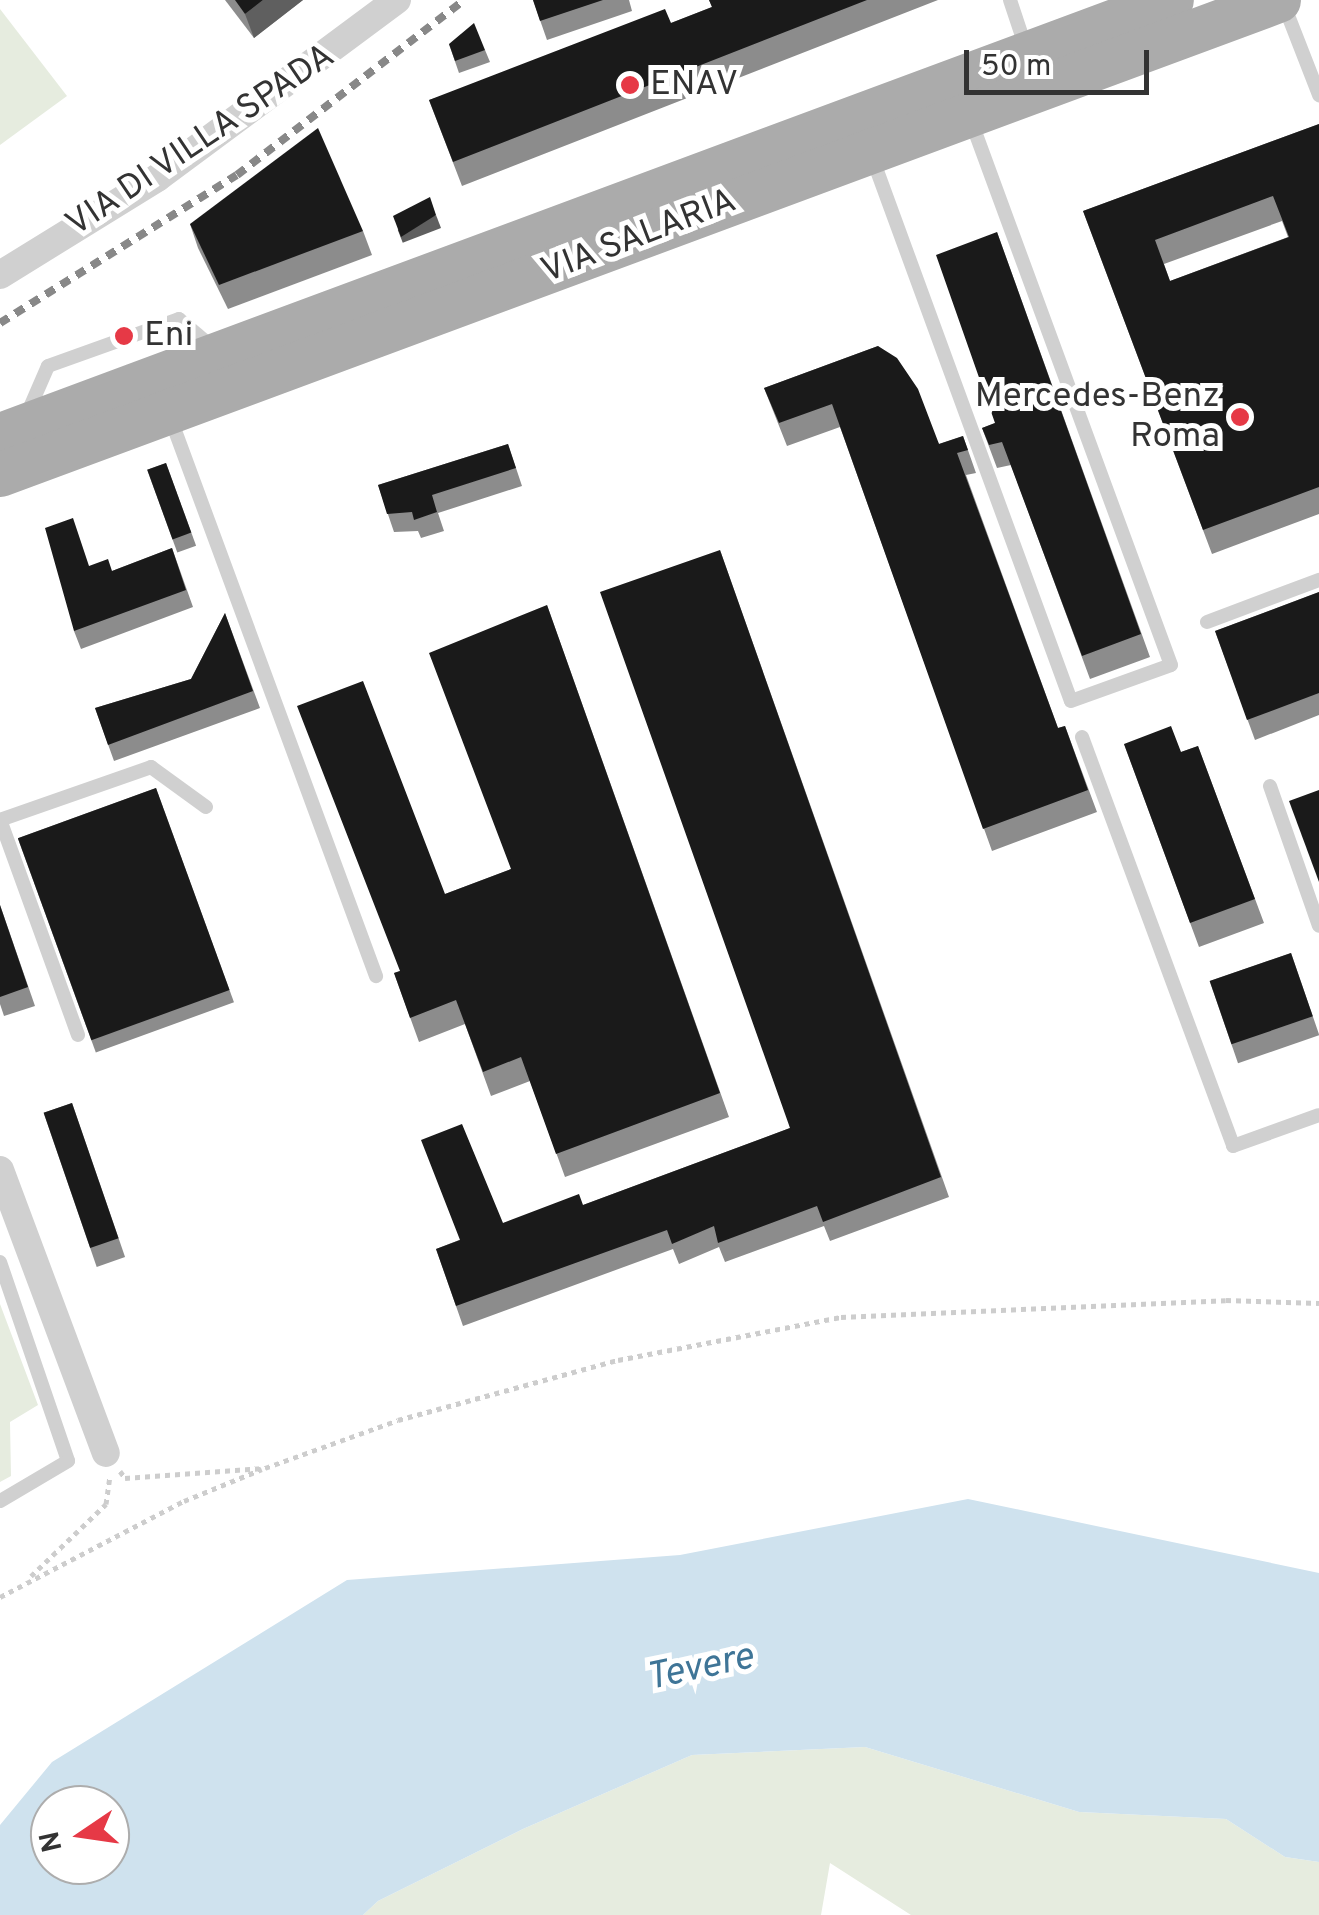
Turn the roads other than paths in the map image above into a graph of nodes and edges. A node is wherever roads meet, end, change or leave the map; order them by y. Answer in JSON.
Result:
{"nodes":[{"id":1,"x":397,"y":0,"type":"edge"},
{"id":2,"x":1010,"y":0,"type":"edge"},
{"id":3,"x":1171,"y":0,"type":"edge"},
{"id":4,"x":1280,"y":0,"type":"edge"},
{"id":5,"x":1027,"y":54,"type":"junction"},
{"id":6,"x":1319,"y":95,"type":"edge"},
{"id":7,"x":968,"y":115,"type":"junction"},
{"id":8,"x":870,"y":151,"type":"junction"},
{"id":9,"x":0,"y":275,"type":"edge"},
{"id":10,"x":168,"y":412,"type":"junction"},
{"id":11,"x":11,"y":431,"type":"edge"},
{"id":12,"x":0,"y":474,"type":"edge"},
{"id":13,"x":1319,"y":580,"type":"edge"},
{"id":14,"x":1208,"y":622,"type":"dead end"},
{"id":15,"x":1082,"y":737,"type":"dead end"},
{"id":16,"x":1270,"y":786,"type":"dead end"},
{"id":17,"x":206,"y":807,"type":"dead end"},
{"id":18,"x":1319,"y":926,"type":"edge"},
{"id":19,"x":376,"y":976,"type":"dead end"},
{"id":20,"x":78,"y":1036,"type":"dead end"},
{"id":21,"x":1319,"y":1114,"type":"edge"},
{"id":22,"x":0,"y":1170,"type":"edge"},
{"id":23,"x":0,"y":1262,"type":"edge"},
{"id":24,"x":106,"y":1453,"type":"road end"},
{"id":25,"x":0,"y":1501,"type":"edge"}],
"edges":[{"from":1,"to":9,"type":"street","name":"VIA DI VILLA SPADA"},
{"from":2,"to":5,"type":"lane"},
{"from":3,"to":5,"type":"main road","name":"VIA SALARIA"},
{"from":4,"to":6,"type":"lane"},
{"from":4,"to":7,"type":"main road","name":"VIA SALARIA"},
{"from":5,"to":11,"type":"main road","name":"VIA SALARIA"},
{"from":7,"to":8,"type":"main road","name":"VIA SALARIA"},
{"from":7,"to":8,"type":"lane"},
{"from":8,"to":10,"type":"main road","name":"VIA SALARIA"},
{"from":10,"to":12,"type":"main road","name":"VIA SALARIA"},
{"from":10,"to":19,"type":"lane"},
{"from":13,"to":14,"type":"lane"},
{"from":15,"to":21,"type":"lane"},
{"from":16,"to":18,"type":"lane"},
{"from":17,"to":20,"type":"lane"},
{"from":22,"to":24,"type":"street"},
{"from":23,"to":25,"type":"lane"}]}
